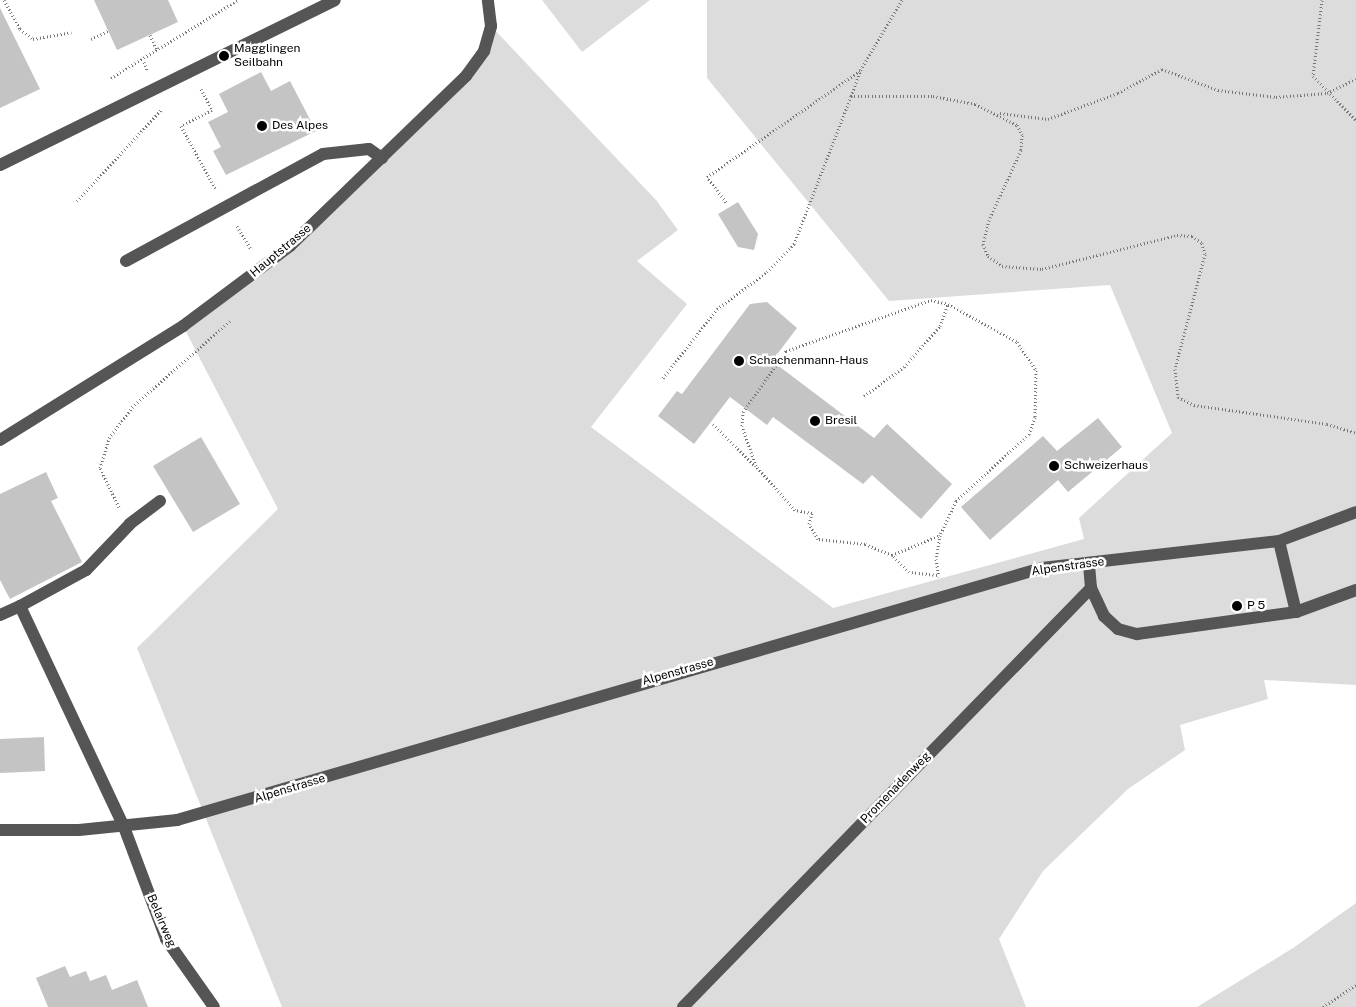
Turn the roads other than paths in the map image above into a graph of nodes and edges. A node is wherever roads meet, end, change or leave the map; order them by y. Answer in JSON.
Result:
{"nodes":[{"id":1,"x":335,"y":0,"type":"edge"},
{"id":2,"x":488,"y":0,"type":"edge"},
{"id":3,"x":382,"y":158,"type":"junction"},
{"id":4,"x":0,"y":165,"type":"edge"},
{"id":5,"x":126,"y":261,"type":"dead end"},
{"id":6,"x":0,"y":440,"type":"edge"},
{"id":7,"x":160,"y":501,"type":"dead end"},
{"id":8,"x":1356,"y":512,"type":"edge"},
{"id":9,"x":1279,"y":541,"type":"junction"},
{"id":10,"x":1089,"y":564,"type":"junction"},
{"id":11,"x":1092,"y":588,"type":"junction"},
{"id":12,"x":1356,"y":590,"type":"edge"},
{"id":13,"x":20,"y":606,"type":"junction"},
{"id":14,"x":1296,"y":612,"type":"junction"},
{"id":15,"x":0,"y":615,"type":"edge"},
{"id":16,"x":124,"y":827,"type":"junction"},
{"id":17,"x":0,"y":830,"type":"edge"},
{"id":18,"x":214,"y":1007,"type":"edge"},
{"id":19,"x":684,"y":1007,"type":"edge"}],
"edges":[{"from":1,"to":4,"type":"street"},
{"from":2,"to":3,"type":"street","name":"Hauptstrasse"},
{"from":3,"to":5,"type":"street"},
{"from":3,"to":6,"type":"street","name":"Hauptstrasse"},
{"from":7,"to":13,"type":"street"},
{"from":8,"to":9,"type":"street","name":"Alpenstrasse"},
{"from":9,"to":10,"type":"street","name":"Alpenstrasse"},
{"from":9,"to":14,"type":"street"},
{"from":10,"to":11,"type":"street"},
{"from":10,"to":16,"type":"street","name":"Alpenstrasse"},
{"from":11,"to":14,"type":"street"},
{"from":11,"to":19,"type":"street","name":"Promenadenweg"},
{"from":12,"to":14,"type":"street"},
{"from":13,"to":15,"type":"street"},
{"from":13,"to":16,"type":"street","name":"Belairweg"},
{"from":16,"to":17,"type":"street","name":"Alpenstrasse"},
{"from":16,"to":18,"type":"street","name":"Belairweg"}]}
